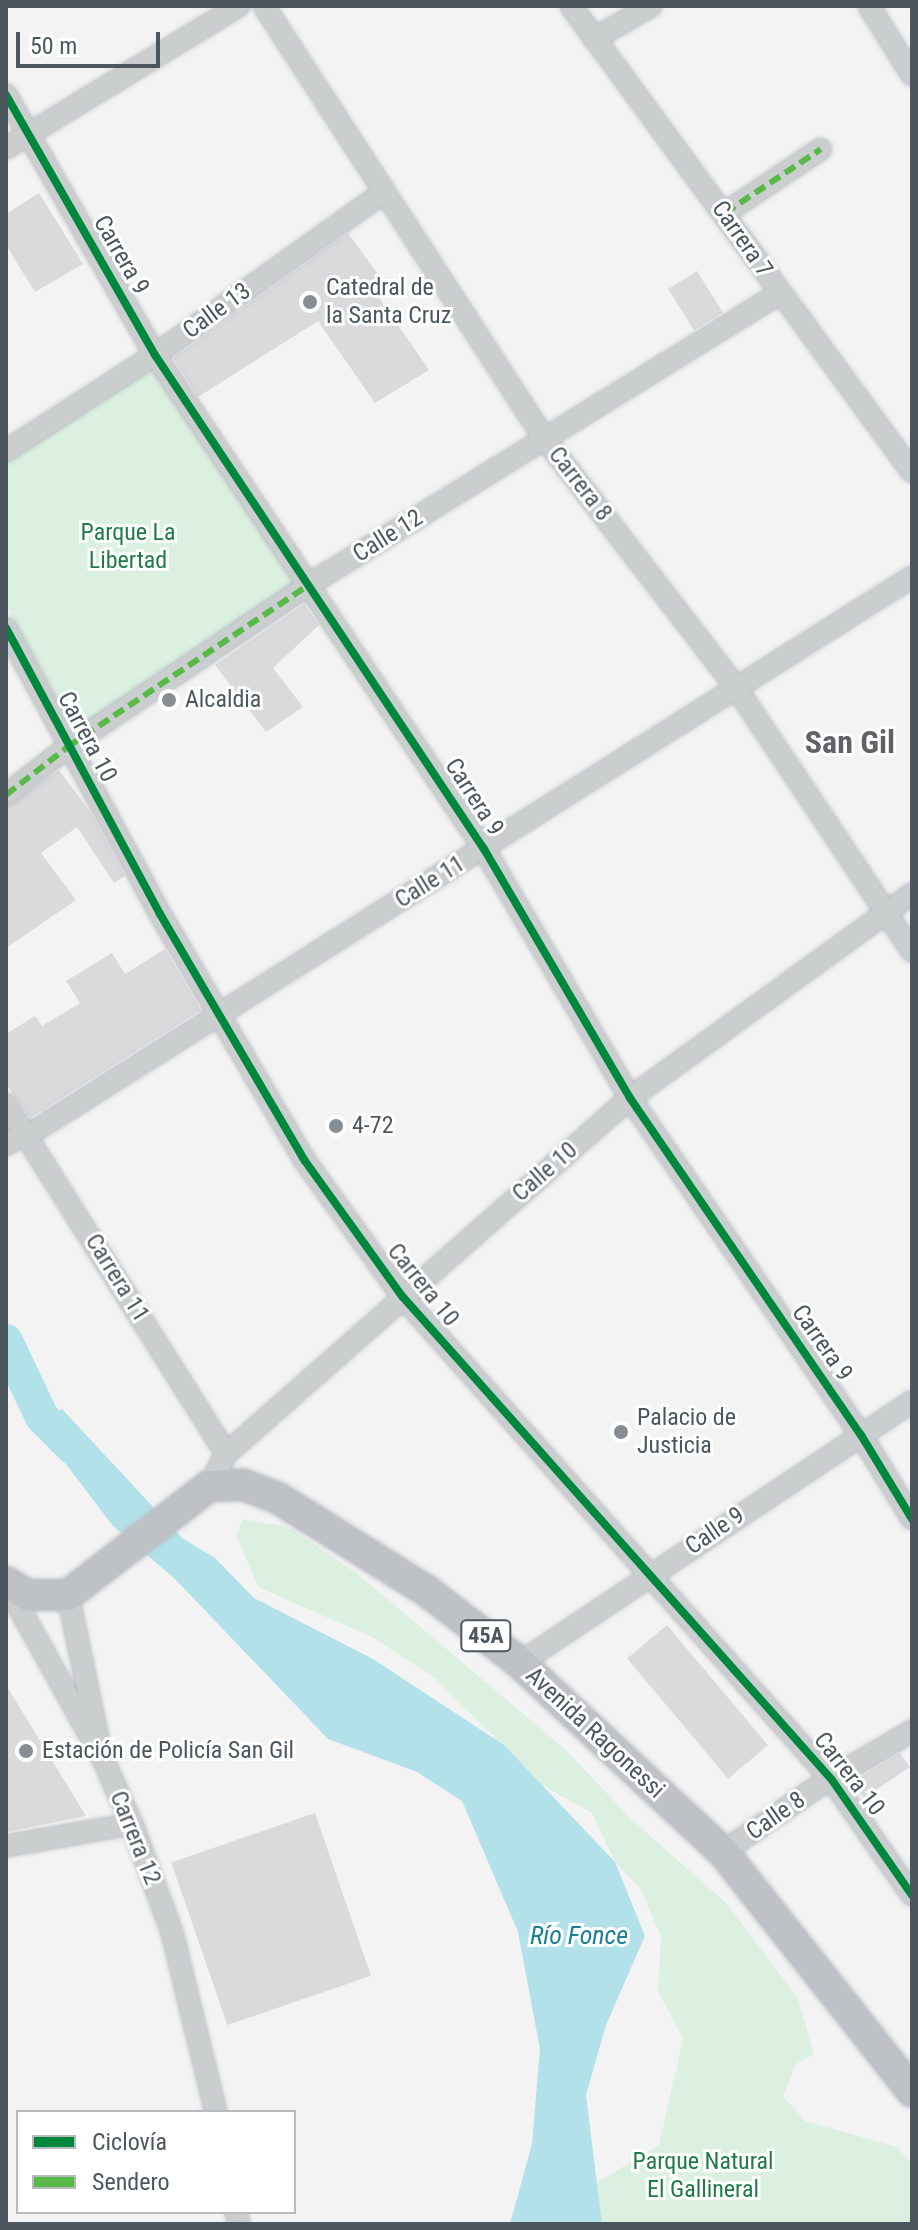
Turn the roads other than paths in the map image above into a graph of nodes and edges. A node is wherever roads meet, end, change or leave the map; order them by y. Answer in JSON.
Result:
{"nodes":[{"id":1,"x":239,"y":6,"type":"edge"},
{"id":2,"x":264,"y":6,"type":"edge"},
{"id":3,"x":571,"y":6,"type":"edge"},
{"id":4,"x":651,"y":6,"type":"edge"},
{"id":5,"x":869,"y":6,"type":"edge"},
{"id":6,"x":594,"y":39,"type":"junction"},
{"id":7,"x":912,"y":75,"type":"edge"},
{"id":8,"x":6,"y":95,"type":"edge"},
{"id":9,"x":29,"y":135,"type":"junction"},
{"id":10,"x":6,"y":148,"type":"edge"},
{"id":11,"x":821,"y":149,"type":"dead end"},
{"id":12,"x":384,"y":192,"type":"junction"},
{"id":13,"x":725,"y":213,"type":"junction"},
{"id":14,"x":780,"y":293,"type":"junction"},
{"id":15,"x":155,"y":355,"type":"junction"},
{"id":16,"x":544,"y":438,"type":"junction"},
{"id":17,"x":6,"y":451,"type":"edge"},
{"id":18,"x":912,"y":472,"type":"edge"},
{"id":19,"x":912,"y":577,"type":"edge"},
{"id":20,"x":310,"y":584,"type":"junction"},
{"id":21,"x":6,"y":628,"type":"edge"},
{"id":22,"x":737,"y":689,"type":"junction"},
{"id":23,"x":69,"y":746,"type":"junction"},
{"id":24,"x":6,"y":795,"type":"edge"},
{"id":25,"x":484,"y":849,"type":"junction"},
{"id":26,"x":912,"y":894,"type":"edge"},
{"id":27,"x":887,"y":913,"type":"junction"},
{"id":28,"x":912,"y":951,"type":"edge"},
{"id":29,"x":220,"y":1014,"type":"junction"},
{"id":30,"x":630,"y":1098,"type":"junction"},
{"id":31,"x":6,"y":1104,"type":"edge"},
{"id":32,"x":27,"y":1134,"type":"junction"},
{"id":33,"x":6,"y":1145,"type":"edge"},
{"id":34,"x":402,"y":1296,"type":"junction"},
{"id":35,"x":912,"y":1402,"type":"edge"},
{"id":36,"x":861,"y":1435,"type":"junction"},
{"id":37,"x":226,"y":1454,"type":"junction"},
{"id":38,"x":200,"y":1493,"type":"junction"},
{"id":39,"x":912,"y":1519,"type":"edge"},
{"id":40,"x":652,"y":1574,"type":"junction"},
{"id":41,"x":6,"y":1583,"type":"edge"},
{"id":42,"x":77,"y":1589,"type":"junction"},
{"id":43,"x":520,"y":1663,"type":"junction"},
{"id":44,"x":912,"y":1731,"type":"edge"},
{"id":45,"x":102,"y":1757,"type":"junction"},
{"id":46,"x":832,"y":1780,"type":"junction"},
{"id":47,"x":132,"y":1824,"type":"junction"},
{"id":48,"x":6,"y":1846,"type":"edge"},
{"id":49,"x":723,"y":1852,"type":"junction"},
{"id":50,"x":912,"y":1895,"type":"edge"},
{"id":51,"x":909,"y":2081,"type":"edge"},
{"id":52,"x":216,"y":2110,"type":"edge"}],
"edges":[{"from":1,"to":9,"type":"street"},
{"from":2,"to":12,"type":"street","name":"Carrera 8"},
{"from":3,"to":6,"type":"street","name":"Carrera 7"},
{"from":4,"to":6,"type":"street"},
{"from":5,"to":7,"type":"street"},
{"from":6,"to":13,"type":"street","name":"Carrera 7"},
{"from":8,"to":9,"type":"street","name":"Carrera 9"},
{"from":9,"to":10,"type":"street"},
{"from":9,"to":15,"type":"street","name":"Carrera 9"},
{"from":11,"to":13,"type":"street"},
{"from":12,"to":15,"type":"street","name":"Calle 13"},
{"from":12,"to":16,"type":"street","name":"Carrera 8"},
{"from":13,"to":14,"type":"street","name":"Carrera 7"},
{"from":14,"to":16,"type":"street","name":"Calle 12"},
{"from":14,"to":18,"type":"street","name":"Carrera 7"},
{"from":15,"to":17,"type":"street","name":"Calle 13"},
{"from":15,"to":20,"type":"street","name":"Carrera 9"},
{"from":16,"to":20,"type":"street","name":"Calle 12"},
{"from":16,"to":22,"type":"street","name":"Carrera 8"},
{"from":19,"to":22,"type":"street","name":"Calle 11"},
{"from":20,"to":23,"type":"street","name":"Calle 12"},
{"from":20,"to":25,"type":"street","name":"Carrera 9"},
{"from":21,"to":23,"type":"street","name":"Carrera 10"},
{"from":22,"to":25,"type":"street","name":"Calle 11"},
{"from":22,"to":27,"type":"street","name":"Carrera 8"},
{"from":23,"to":24,"type":"street","name":"Calle 12"},
{"from":23,"to":29,"type":"street","name":"Carrera 10"},
{"from":25,"to":29,"type":"street","name":"Calle 11"},
{"from":25,"to":30,"type":"street","name":"Carrera 9"},
{"from":26,"to":27,"type":"street","name":"Calle 10"},
{"from":27,"to":28,"type":"street","name":"Carrera 8"},
{"from":27,"to":30,"type":"street","name":"Calle 10"},
{"from":29,"to":32,"type":"street","name":"Calle 11"},
{"from":29,"to":34,"type":"street","name":"Carrera 10"},
{"from":30,"to":34,"type":"street","name":"Calle 10"},
{"from":30,"to":36,"type":"street","name":"Carrera 9"},
{"from":31,"to":32,"type":"street","name":"Carrera 11"},
{"from":32,"to":33,"type":"street","name":"Calle 11"},
{"from":32,"to":37,"type":"street","name":"Carrera 11"},
{"from":34,"to":37,"type":"street","name":"Calle 10"},
{"from":34,"to":40,"type":"street","name":"Carrera 10"},
{"from":35,"to":36,"type":"street","name":"Calle 9"},
{"from":36,"to":39,"type":"street","name":"Carrera 9"},
{"from":36,"to":40,"type":"street","name":"Calle 9"},
{"from":37,"to":38,"type":"street","name":"Calle 10"},
{"from":38,"to":42,"type":"highway"},
{"from":38,"to":43,"type":"highway","name":"Avenida Ragonessi","number":"45A"},
{"from":40,"to":43,"type":"street","name":"Calle 9"},
{"from":40,"to":46,"type":"street","name":"Carrera 10"},
{"from":41,"to":42,"type":"highway"},
{"from":41,"to":45,"type":"street","name":"Carrera 12"},
{"from":42,"to":45,"type":"street"},
{"from":43,"to":49,"type":"highway","name":"Avenida Ragonessi","number":"45A"},
{"from":44,"to":46,"type":"street","name":"Calle 8"},
{"from":45,"to":47,"type":"street","name":"Carrera 12"},
{"from":46,"to":49,"type":"street","name":"Calle 8"},
{"from":46,"to":50,"type":"street","name":"Carrera 10"},
{"from":47,"to":48,"type":"street"},
{"from":47,"to":52,"type":"street","name":"Carrera 12"},
{"from":49,"to":51,"type":"highway","name":"Avenida Ragonessi","number":"45A"}]}
